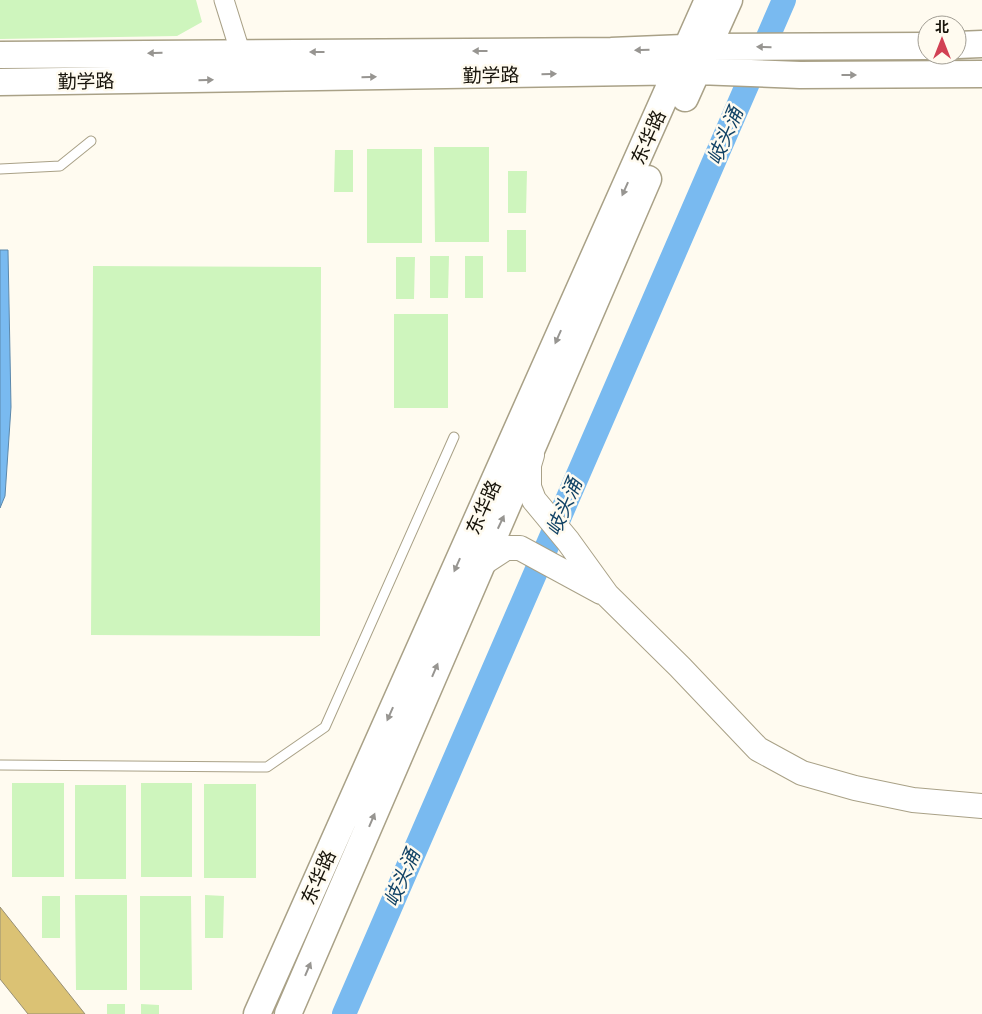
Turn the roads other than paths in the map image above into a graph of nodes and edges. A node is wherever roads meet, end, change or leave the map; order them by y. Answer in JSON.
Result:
{"nodes":[{"id":1,"x":224,"y":0,"type":"edge"},
{"id":2,"x":708,"y":0,"type":"edge"},
{"id":3,"x":729,"y":0,"type":"edge"},
{"id":4,"x":982,"y":44,"type":"edge"},
{"id":5,"x":967,"y":45,"type":"edge"},
{"id":6,"x":917,"y":46,"type":"edge"},
{"id":7,"x":239,"y":53,"type":"junction"},
{"id":8,"x":0,"y":55,"type":"edge"},
{"id":9,"x":692,"y":59,"type":"junction"},
{"id":10,"x":982,"y":74,"type":"edge"},
{"id":11,"x":249,"y":80,"type":"junction"},
{"id":12,"x":0,"y":82,"type":"edge"},
{"id":13,"x":91,"y":141,"type":"dead end"},
{"id":14,"x":0,"y":169,"type":"edge"},
{"id":15,"x":454,"y":437,"type":"dead end"},
{"id":16,"x":534,"y":450,"type":"junction"},
{"id":17,"x":480,"y":565,"type":"junction"},
{"id":18,"x":607,"y":595,"type":"junction"},
{"id":19,"x":0,"y":765,"type":"edge"},
{"id":20,"x":982,"y":806,"type":"edge"},
{"id":21,"x":256,"y":1014,"type":"edge"},
{"id":22,"x":288,"y":1014,"type":"edge"}],
"edges":[{"from":1,"to":7,"type":"street"},
{"from":2,"to":9,"type":"main road","name":"东华路"},
{"from":3,"to":9,"type":"main road","name":"东华路"},
{"from":4,"to":5,"type":"main road"},
{"from":6,"to":9,"type":"main road","name":"勤学路","one_way":true},
{"from":7,"to":8,"type":"main road","name":"勤学路","one_way":true},
{"from":9,"to":7,"type":"main road","name":"勤学路","one_way":true},
{"from":7,"to":11,"type":"street"},
{"from":9,"to":10,"type":"main road","name":"勤学路","one_way":true},
{"from":11,"to":9,"type":"main road","name":"勤学路","one_way":true},
{"from":9,"to":16,"type":"main road","name":"东华路"},
{"from":9,"to":21,"type":"main road","name":"东华路","one_way":true},
{"from":12,"to":11,"type":"main road","name":"勤学路","one_way":true},
{"from":13,"to":14,"type":"lane"},
{"from":15,"to":19,"type":"lane"},
{"from":17,"to":16,"type":"main road","name":"东华路","one_way":true},
{"from":16,"to":18,"type":"street"},
{"from":17,"to":18,"type":"street"},
{"from":22,"to":17,"type":"main road","name":"东华路","one_way":true},
{"from":18,"to":20,"type":"street"}]}
